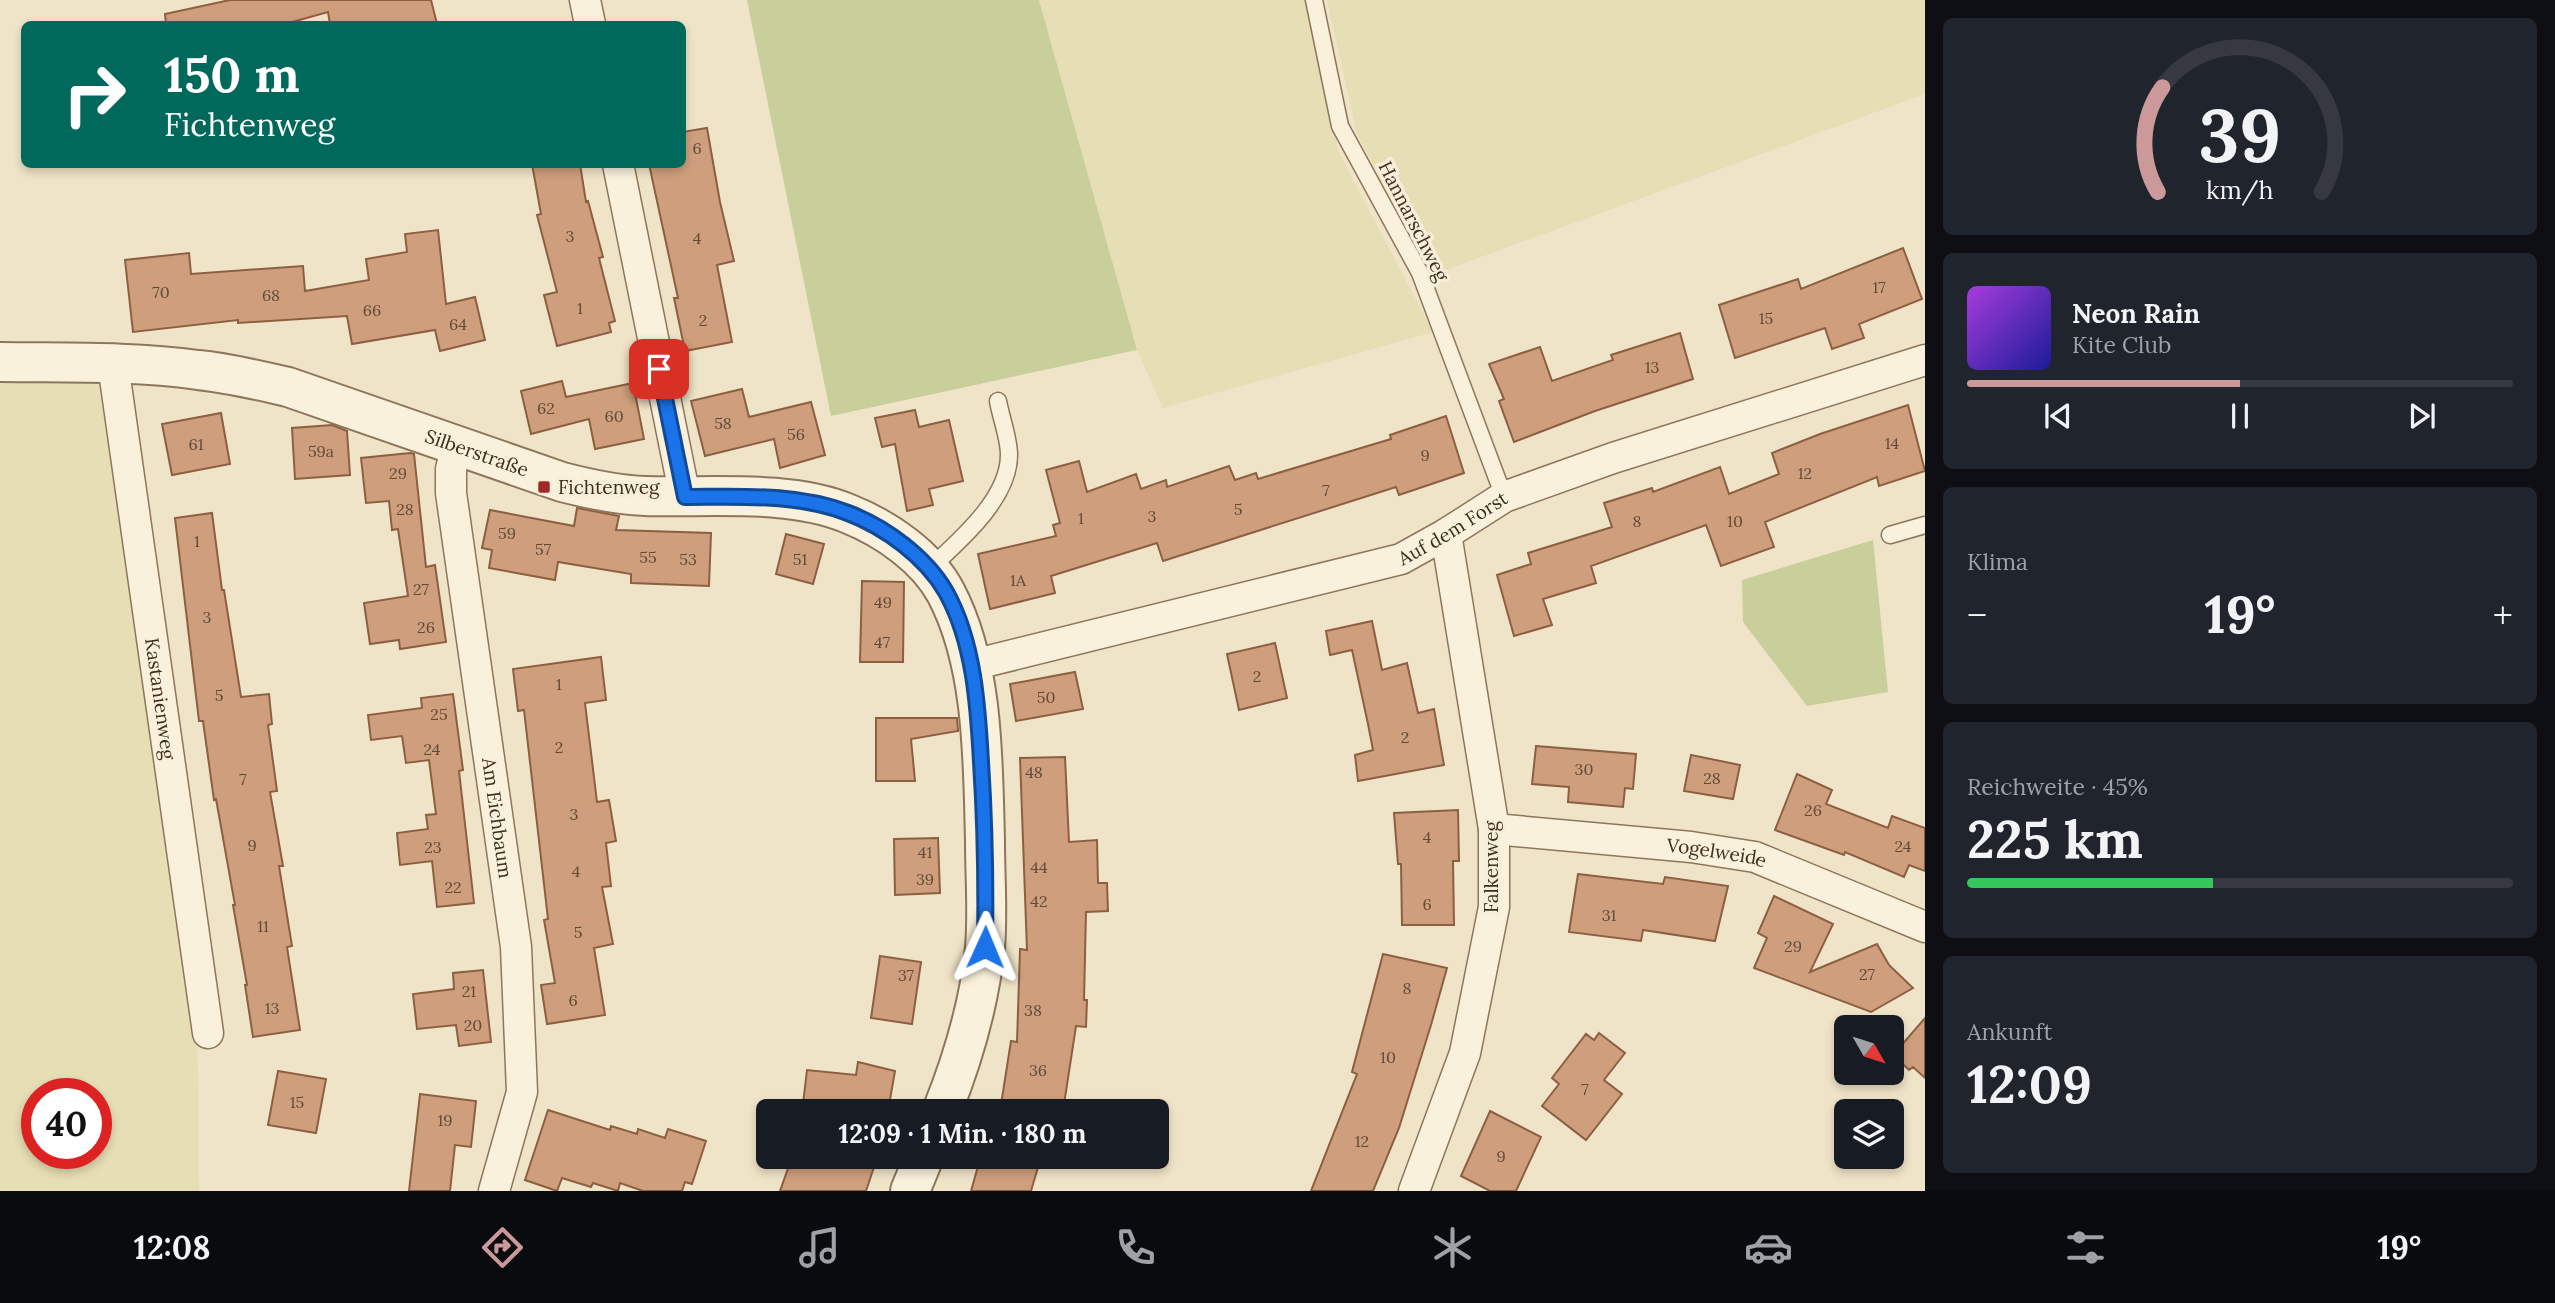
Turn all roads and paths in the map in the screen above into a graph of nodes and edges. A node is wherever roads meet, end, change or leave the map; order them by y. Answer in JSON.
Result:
{"nodes":[{"id":1,"x":585,"y":0,"type":"edge"},
{"id":2,"x":1314,"y":0,"type":"edge"},
{"id":3,"x":589,"y":21,"type":"edge"},
{"id":4,"x":619,"y":168,"type":"edge"},
{"id":5,"x":1925,"y":360,"type":"edge"},
{"id":6,"x":0,"y":362,"type":"edge"},
{"id":7,"x":113,"y":364,"type":"junction"},
{"id":8,"x":998,"y":401,"type":"dead end"},
{"id":9,"x":457,"y":444,"type":"junction"},
{"id":10,"x":685,"y":497,"type":"junction"},
{"id":11,"x":1504,"y":497,"type":"junction"},
{"id":12,"x":1925,"y":525,"type":"edge"},
{"id":13,"x":1446,"y":534,"type":"junction"},
{"id":14,"x":1890,"y":535,"type":"dead end"},
{"id":15,"x":929,"y":569,"type":"junction"},
{"id":16,"x":972,"y":665,"type":"junction"},
{"id":17,"x":1494,"y":829,"type":"junction"},
{"id":18,"x":1925,"y":927,"type":"edge"},
{"id":19,"x":208,"y":1034,"type":"dead end"},
{"id":20,"x":946,"y":1099,"type":"edge"},
{"id":21,"x":919,"y":1169,"type":"edge"},
{"id":22,"x":494,"y":1191,"type":"edge"},
{"id":23,"x":910,"y":1191,"type":"edge"},
{"id":24,"x":1414,"y":1191,"type":"edge"}],
"edges":[{"from":1,"to":3,"type":"street"},
{"from":2,"to":11,"type":"lane","name":"Hannarschweg"},
{"from":4,"to":10,"type":"street"},
{"from":5,"to":11,"type":"street","name":"Auf dem Forst"},
{"from":6,"to":7,"type":"street","name":"Silberstraße"},
{"from":7,"to":9,"type":"street","name":"Silberstraße"},
{"from":7,"to":19,"type":"street","name":"Kastanienweg"},
{"from":8,"to":15,"type":"lane"},
{"from":9,"to":10,"type":"street","name":"Silberstraße"},
{"from":9,"to":22,"type":"street","name":"Am Eichbaum"},
{"from":10,"to":15,"type":"street","name":"Silberstraße"},
{"from":11,"to":13,"type":"street","name":"Auf dem Forst"},
{"from":12,"to":14,"type":"lane"},
{"from":13,"to":16,"type":"street","name":"Auf dem Forst"},
{"from":13,"to":17,"type":"street","name":"Falkenweg"},
{"from":15,"to":16,"type":"street","name":"Silberstraße"},
{"from":16,"to":20,"type":"street","name":"Silberstraße"},
{"from":17,"to":18,"type":"street","name":"Vogelweide"},
{"from":17,"to":24,"type":"street","name":"Falkenweg"},
{"from":21,"to":23,"type":"street"}]}
